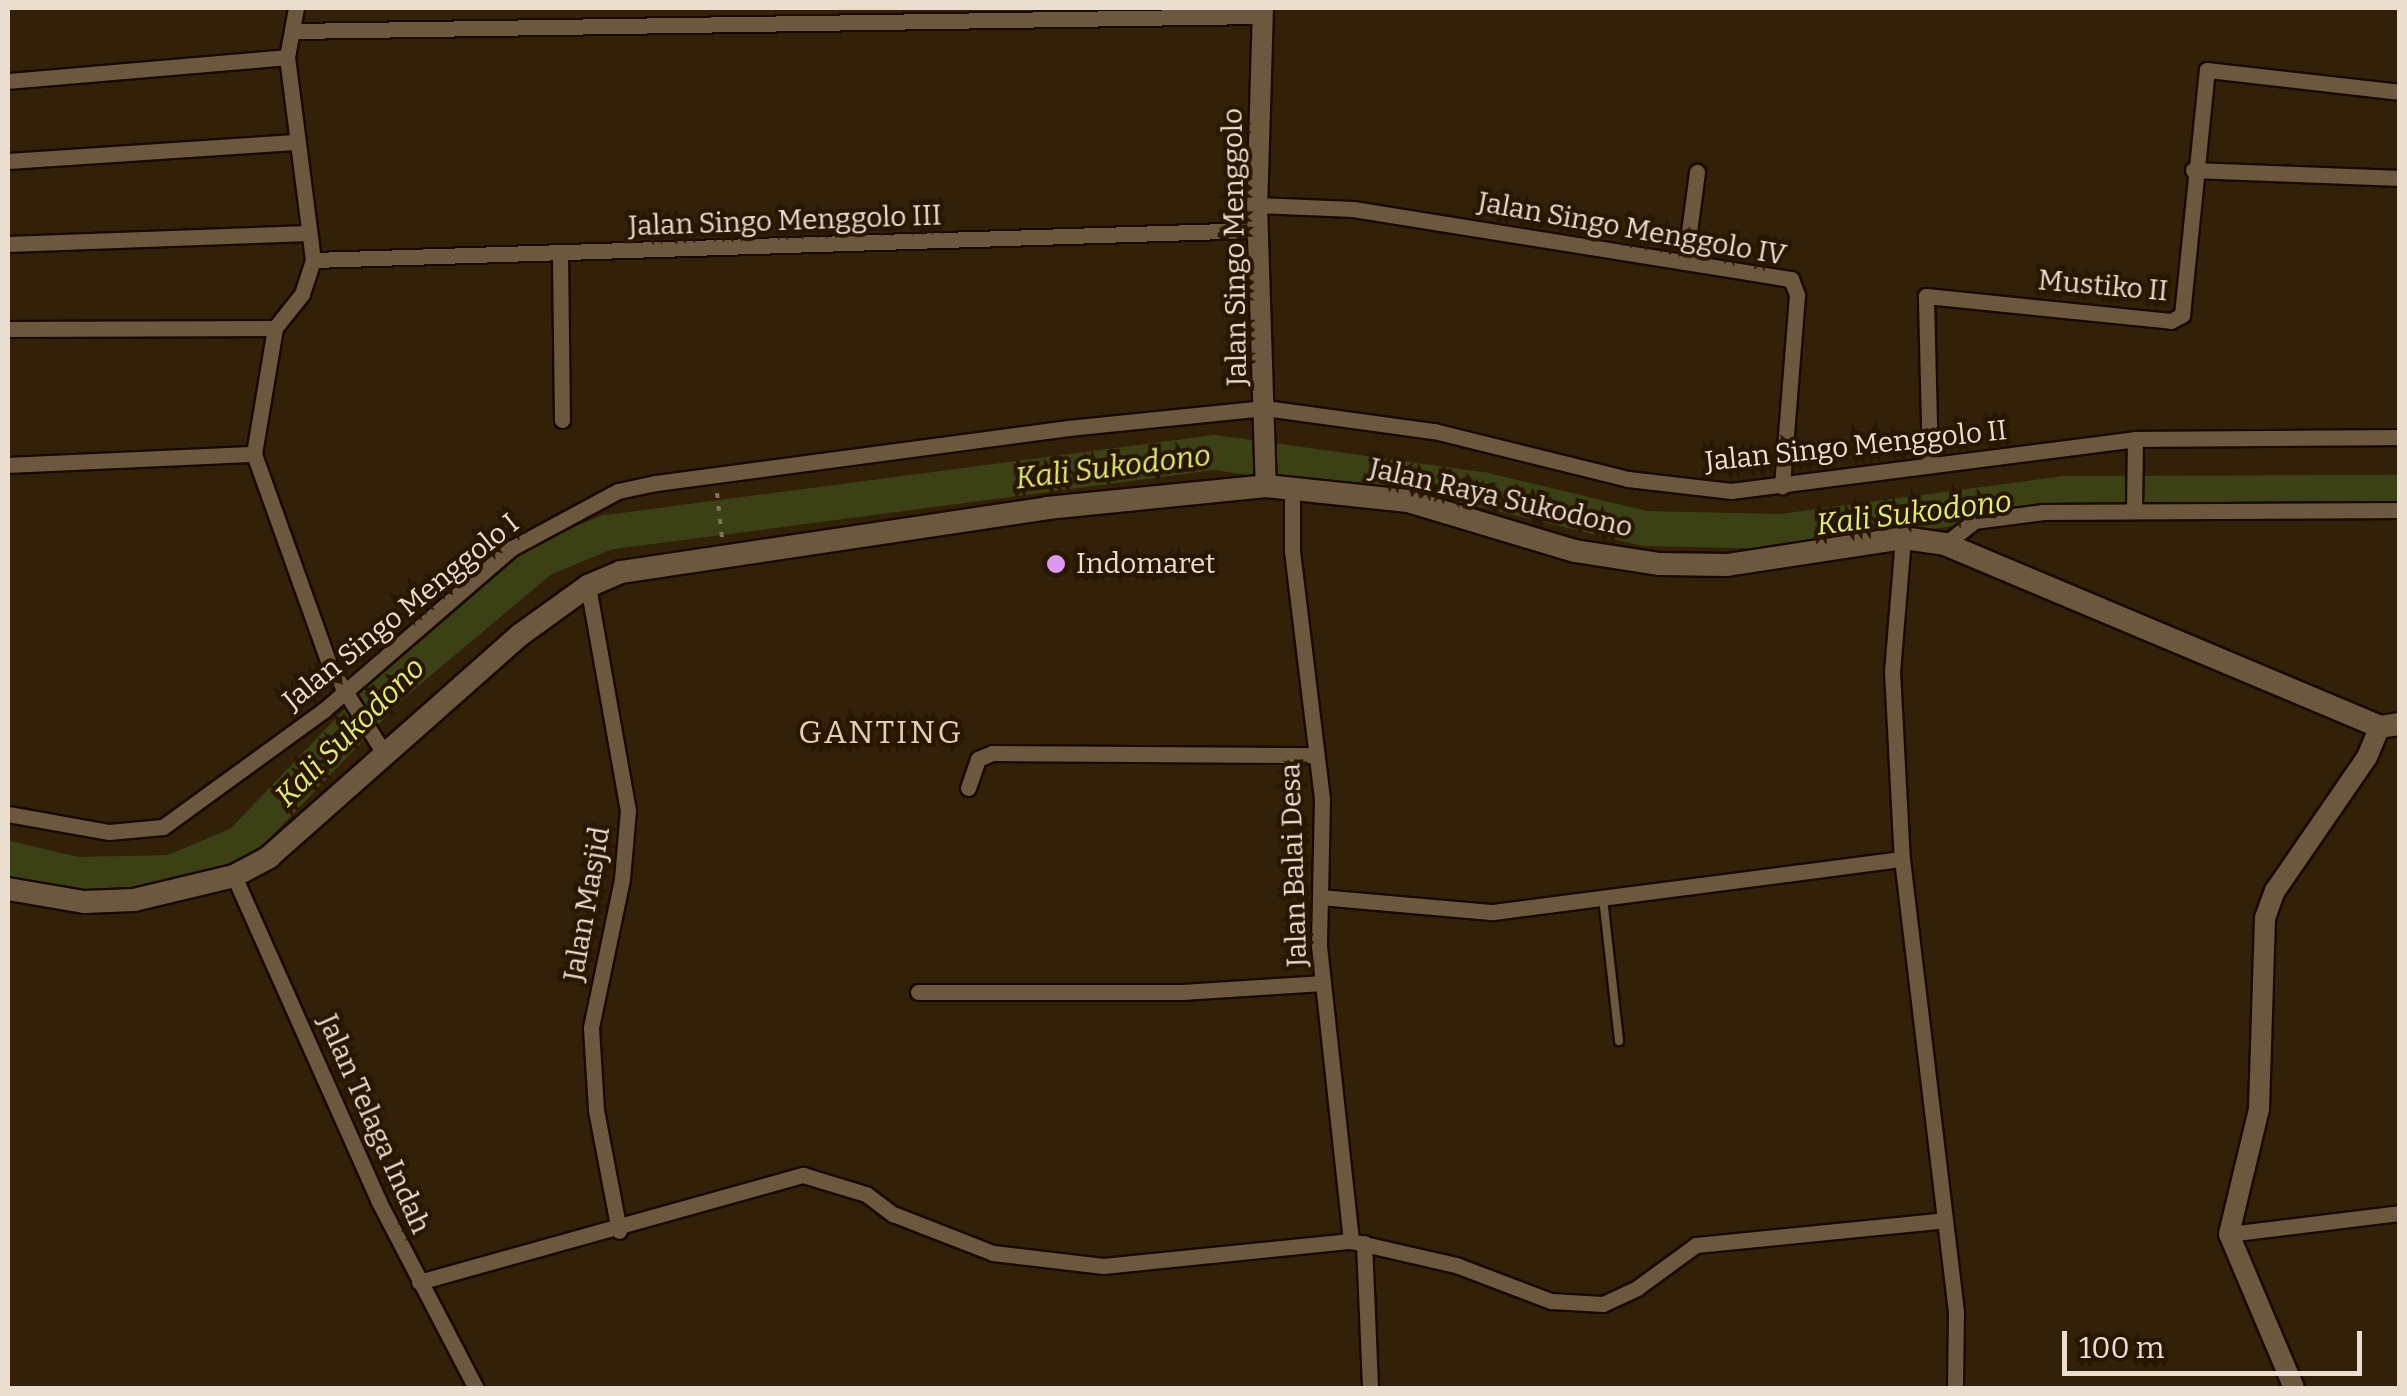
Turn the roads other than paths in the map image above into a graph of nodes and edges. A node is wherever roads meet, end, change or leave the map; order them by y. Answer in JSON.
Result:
{"nodes":[{"id":1,"x":296,"y":8,"type":"edge"},
{"id":2,"x":537,"y":8,"type":"edge"},
{"id":3,"x":1262,"y":12,"type":"edge"},
{"id":4,"x":970,"y":13,"type":"edge"},
{"id":5,"x":812,"y":14,"type":"edge"},
{"id":6,"x":885,"y":14,"type":"edge"},
{"id":7,"x":535,"y":26,"type":"junction"},
{"id":8,"x":293,"y":31,"type":"junction"},
{"id":9,"x":288,"y":57,"type":"junction"},
{"id":10,"x":8,"y":81,"type":"edge"},
{"id":11,"x":2400,"y":92,"type":"edge"},
{"id":12,"x":294,"y":142,"type":"junction"},
{"id":13,"x":8,"y":161,"type":"edge"},
{"id":14,"x":2193,"y":170,"type":"junction"},
{"id":15,"x":1698,"y":172,"type":"dead end"},
{"id":16,"x":2400,"y":178,"type":"edge"},
{"id":17,"x":1257,"y":205,"type":"junction"},
{"id":18,"x":1258,"y":230,"type":"junction"},
{"id":19,"x":308,"y":233,"type":"junction"},
{"id":20,"x":8,"y":244,"type":"edge"},
{"id":21,"x":560,"y":254,"type":"junction"},
{"id":22,"x":313,"y":260,"type":"junction"},
{"id":23,"x":1685,"y":262,"type":"junction"},
{"id":24,"x":275,"y":328,"type":"junction"},
{"id":25,"x":8,"y":329,"type":"edge"},
{"id":26,"x":1265,"y":415,"type":"junction"},
{"id":27,"x":562,"y":420,"type":"dead end"},
{"id":28,"x":2400,"y":437,"type":"edge"},
{"id":29,"x":2135,"y":442,"type":"junction"},
{"id":30,"x":254,"y":454,"type":"junction"},
{"id":31,"x":8,"y":464,"type":"edge"},
{"id":32,"x":1930,"y":464,"type":"junction"},
{"id":33,"x":1266,"y":482,"type":"junction"},
{"id":34,"x":1292,"y":486,"type":"junction"},
{"id":35,"x":1782,"y":486,"type":"junction"},
{"id":36,"x":2134,"y":507,"type":"junction"},
{"id":37,"x":2400,"y":510,"type":"edge"},
{"id":38,"x":1903,"y":538,"type":"junction"},
{"id":39,"x":1946,"y":544,"type":"junction"},
{"id":40,"x":588,"y":586,"type":"junction"},
{"id":41,"x":344,"y":697,"type":"junction"},
{"id":42,"x":2390,"y":726,"type":"edge"},
{"id":43,"x":381,"y":749,"type":"junction"},
{"id":44,"x":1316,"y":755,"type":"junction"},
{"id":45,"x":968,"y":788,"type":"dead end"},
{"id":46,"x":8,"y":814,"type":"edge"},
{"id":47,"x":1902,"y":858,"type":"junction"},
{"id":48,"x":234,"y":876,"type":"junction"},
{"id":49,"x":8,"y":889,"type":"edge"},
{"id":50,"x":1320,"y":897,"type":"junction"},
{"id":51,"x":1603,"y":898,"type":"junction"},
{"id":52,"x":1323,"y":982,"type":"junction"},
{"id":53,"x":918,"y":992,"type":"dead end"},
{"id":54,"x":1619,"y":1041,"type":"dead end"},
{"id":55,"x":2400,"y":1213,"type":"edge"},
{"id":56,"x":1945,"y":1220,"type":"junction"},
{"id":57,"x":618,"y":1231,"type":"junction"},
{"id":58,"x":2230,"y":1234,"type":"junction"},
{"id":59,"x":1357,"y":1242,"type":"junction"},
{"id":60,"x":419,"y":1282,"type":"junction"},
{"id":61,"x":476,"y":1388,"type":"edge"},
{"id":62,"x":1370,"y":1388,"type":"edge"},
{"id":63,"x":1955,"y":1388,"type":"edge"},
{"id":64,"x":2294,"y":1388,"type":"edge"}],
"edges":[{"from":1,"to":8,"type":"street"},
{"from":2,"to":7,"type":"street"},
{"from":3,"to":4,"type":"street"},
{"from":3,"to":17,"type":"street","name":"Jalan Singo Menggolo"},
{"from":4,"to":6,"type":"street"},
{"from":5,"to":6,"type":"street"},
{"from":5,"to":7,"type":"street"},
{"from":7,"to":8,"type":"street"},
{"from":8,"to":9,"type":"street"},
{"from":9,"to":10,"type":"street"},
{"from":9,"to":12,"type":"street"},
{"from":11,"to":14,"type":"street","name":"Mustiko II"},
{"from":12,"to":13,"type":"street"},
{"from":12,"to":19,"type":"street"},
{"from":14,"to":16,"type":"street"},
{"from":14,"to":32,"type":"street","name":"Mustiko II"},
{"from":15,"to":23,"type":"street"},
{"from":17,"to":18,"type":"street","name":"Jalan Singo Menggolo"},
{"from":17,"to":23,"type":"street","name":"Jalan Singo Menggolo IV"},
{"from":18,"to":21,"type":"street","name":"Jalan Singo Menggolo III"},
{"from":18,"to":26,"type":"street","name":"Jalan Singo Menggolo"},
{"from":19,"to":20,"type":"street"},
{"from":19,"to":22,"type":"street"},
{"from":21,"to":22,"type":"street","name":"Jalan Singo Menggolo III"},
{"from":21,"to":27,"type":"street"},
{"from":22,"to":24,"type":"street"},
{"from":23,"to":35,"type":"street","name":"Jalan Singo Menggolo IV"},
{"from":24,"to":25,"type":"street"},
{"from":24,"to":30,"type":"street"},
{"from":26,"to":33,"type":"street","name":"Jalan Singo Menggolo"},
{"from":26,"to":35,"type":"street","name":"Jalan Singo Menggolo II"},
{"from":26,"to":41,"type":"street","name":"Jalan Singo Menggolo I"},
{"from":28,"to":29,"type":"street","name":"Jalan Singo Menggolo II"},
{"from":29,"to":32,"type":"street","name":"Jalan Singo Menggolo II"},
{"from":29,"to":36,"type":"street"},
{"from":30,"to":31,"type":"street"},
{"from":30,"to":41,"type":"street"},
{"from":32,"to":35,"type":"street","name":"Jalan Singo Menggolo II"},
{"from":33,"to":34,"type":"main road","name":"Jalan Raya Sukodono"},
{"from":33,"to":40,"type":"main road","name":"Jalan Raya Sukodono"},
{"from":34,"to":38,"type":"main road","name":"Jalan Raya Sukodono"},
{"from":34,"to":44,"type":"street","name":"Jalan Balai Desa"},
{"from":36,"to":37,"type":"street"},
{"from":36,"to":39,"type":"street"},
{"from":38,"to":39,"type":"main road","name":"Jalan Raya Sukodono"},
{"from":38,"to":47,"type":"street"},
{"from":39,"to":42,"type":"main road","name":"Jalan Raya Sukodono"},
{"from":40,"to":43,"type":"main road","name":"Jalan Raya Sukodono"},
{"from":40,"to":57,"type":"street","name":"Jalan Masjid"},
{"from":41,"to":43,"type":"street"},
{"from":41,"to":46,"type":"street","name":"Jalan Singo Menggolo I"},
{"from":42,"to":58,"type":"street"},
{"from":43,"to":48,"type":"main road","name":"Jalan Raya Sukodono"},
{"from":44,"to":45,"type":"street"},
{"from":44,"to":50,"type":"street","name":"Jalan Balai Desa"},
{"from":47,"to":51,"type":"street"},
{"from":47,"to":56,"type":"street"},
{"from":48,"to":49,"type":"main road","name":"Jalan Raya Sukodono"},
{"from":48,"to":60,"type":"street","name":"Jalan Telaga Indah"},
{"from":50,"to":51,"type":"street"},
{"from":50,"to":52,"type":"street","name":"Jalan Balai Desa"},
{"from":51,"to":54,"type":"lane"},
{"from":52,"to":53,"type":"street"},
{"from":52,"to":59,"type":"street","name":"Jalan Balai Desa"},
{"from":55,"to":58,"type":"street"},
{"from":56,"to":59,"type":"street"},
{"from":56,"to":63,"type":"street"},
{"from":57,"to":59,"type":"street"},
{"from":57,"to":60,"type":"street"},
{"from":58,"to":64,"type":"street"},
{"from":59,"to":62,"type":"street","name":"Jalan Balai Desa"},
{"from":60,"to":61,"type":"street","name":"Jalan Telaga Indah"}]}
